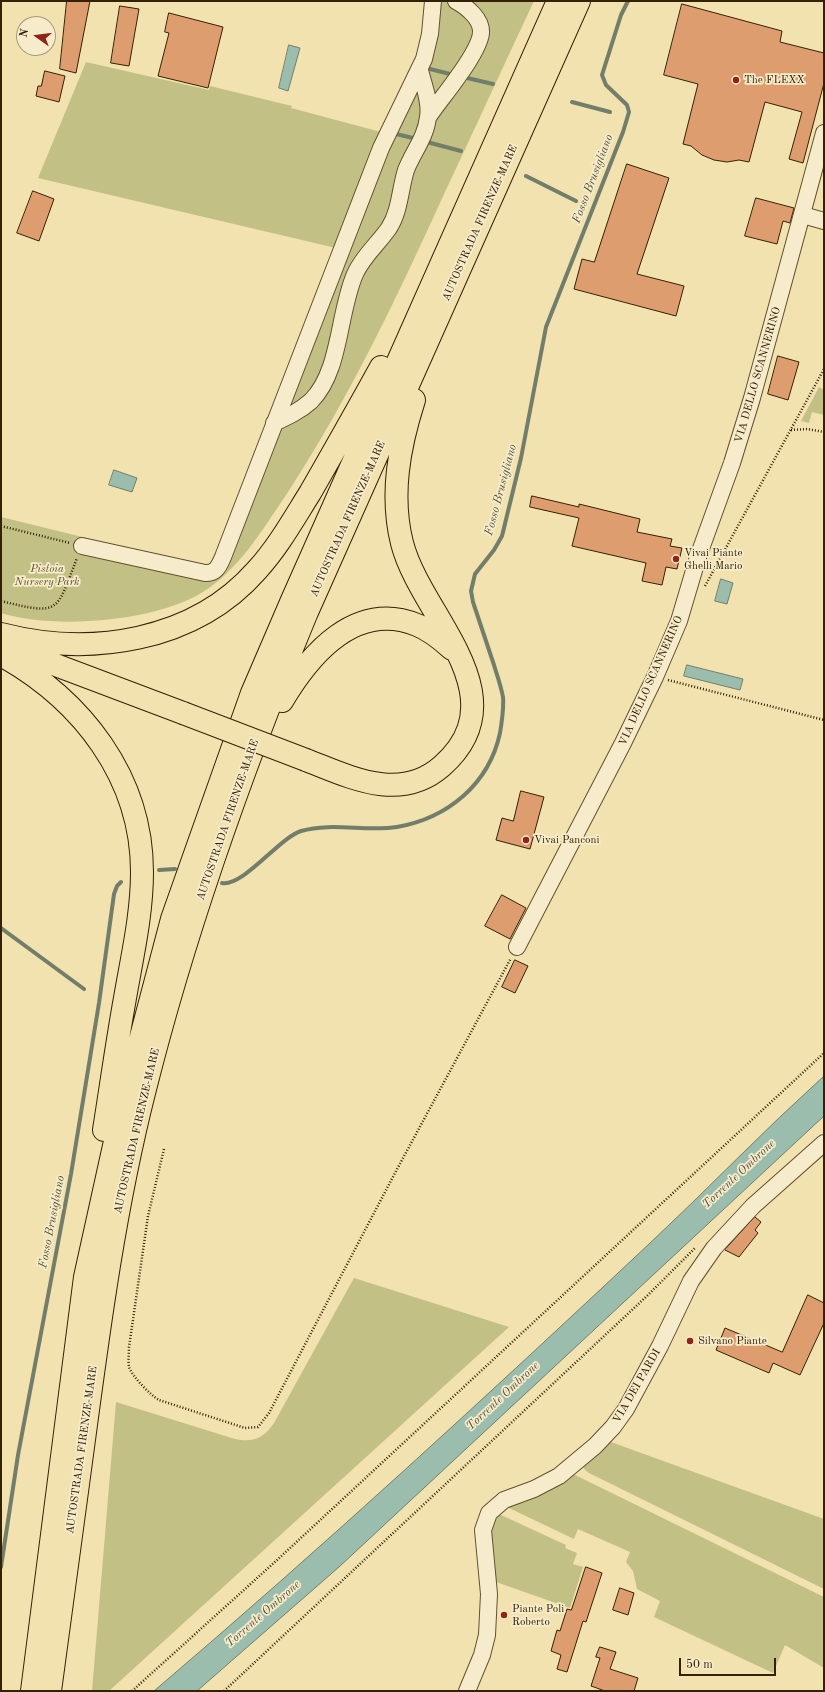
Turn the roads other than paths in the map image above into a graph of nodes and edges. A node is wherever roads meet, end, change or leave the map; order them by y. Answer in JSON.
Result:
{"nodes":[{"id":1,"x":433,"y":1,"type":"edge"},
{"id":2,"x":456,"y":1,"type":"edge"},
{"id":3,"x":558,"y":1,"type":"edge"},
{"id":4,"x":578,"y":1,"type":"edge"},
{"id":5,"x":420,"y":70,"type":"junction"},
{"id":6,"x":429,"y":116,"type":"junction"},
{"id":7,"x":824,"y":134,"type":"edge"},
{"id":8,"x":474,"y":212,"type":"junction"},
{"id":9,"x":803,"y":215,"type":"junction"},
{"id":10,"x":824,"y":221,"type":"edge"},
{"id":11,"x":274,"y":423,"type":"junction"},
{"id":12,"x":82,"y":546,"type":"road end"},
{"id":13,"x":1,"y":634,"type":"edge"},
{"id":14,"x":1,"y":644,"type":"edge"},
{"id":15,"x":458,"y":653,"type":"junction"},
{"id":16,"x":1,"y":655,"type":"edge"},
{"id":17,"x":240,"y":784,"type":"junction"},
{"id":18,"x":517,"y":947,"type":"road end"},
{"id":19,"x":824,"y":1143,"type":"edge"},
{"id":20,"x":85,"y":1277,"type":"junction"},
{"id":21,"x":32,"y":1691,"type":"edge"},
{"id":22,"x":50,"y":1691,"type":"edge"},
{"id":23,"x":467,"y":1691,"type":"edge"}],
"edges":[{"from":1,"to":5,"type":"street"},
{"from":2,"to":6,"type":"street"},
{"from":3,"to":8,"type":"highway","name":"AUTOSTRADA FIRENZE-MARE"},
{"from":4,"to":8,"type":"highway","name":"AUTOSTRADA FIRENZE-MARE"},
{"from":5,"to":6,"type":"street"},
{"from":5,"to":11,"type":"street"},
{"from":6,"to":11,"type":"street"},
{"from":7,"to":9,"type":"street","name":"VIA DELLO SCANNERINO"},
{"from":8,"to":13,"type":"highway"},
{"from":8,"to":15,"type":"highway"},
{"from":8,"to":17,"type":"highway","name":"AUTOSTRADA FIRENZE-MARE"},
{"from":8,"to":20,"type":"highway","name":"AUTOSTRADA FIRENZE-MARE"},
{"from":9,"to":10,"type":"street"},
{"from":9,"to":18,"type":"street","name":"VIA DELLO SCANNERINO"},
{"from":11,"to":12,"type":"street"},
{"from":14,"to":15,"type":"highway","bridge":true},
{"from":15,"to":17,"type":"highway"},
{"from":16,"to":20,"type":"highway"},
{"from":17,"to":22,"type":"highway","name":"AUTOSTRADA FIRENZE-MARE"},
{"from":19,"to":23,"type":"street","name":"VIA DEI PARDI"},
{"from":20,"to":21,"type":"highway","name":"AUTOSTRADA FIRENZE-MARE"}]}
